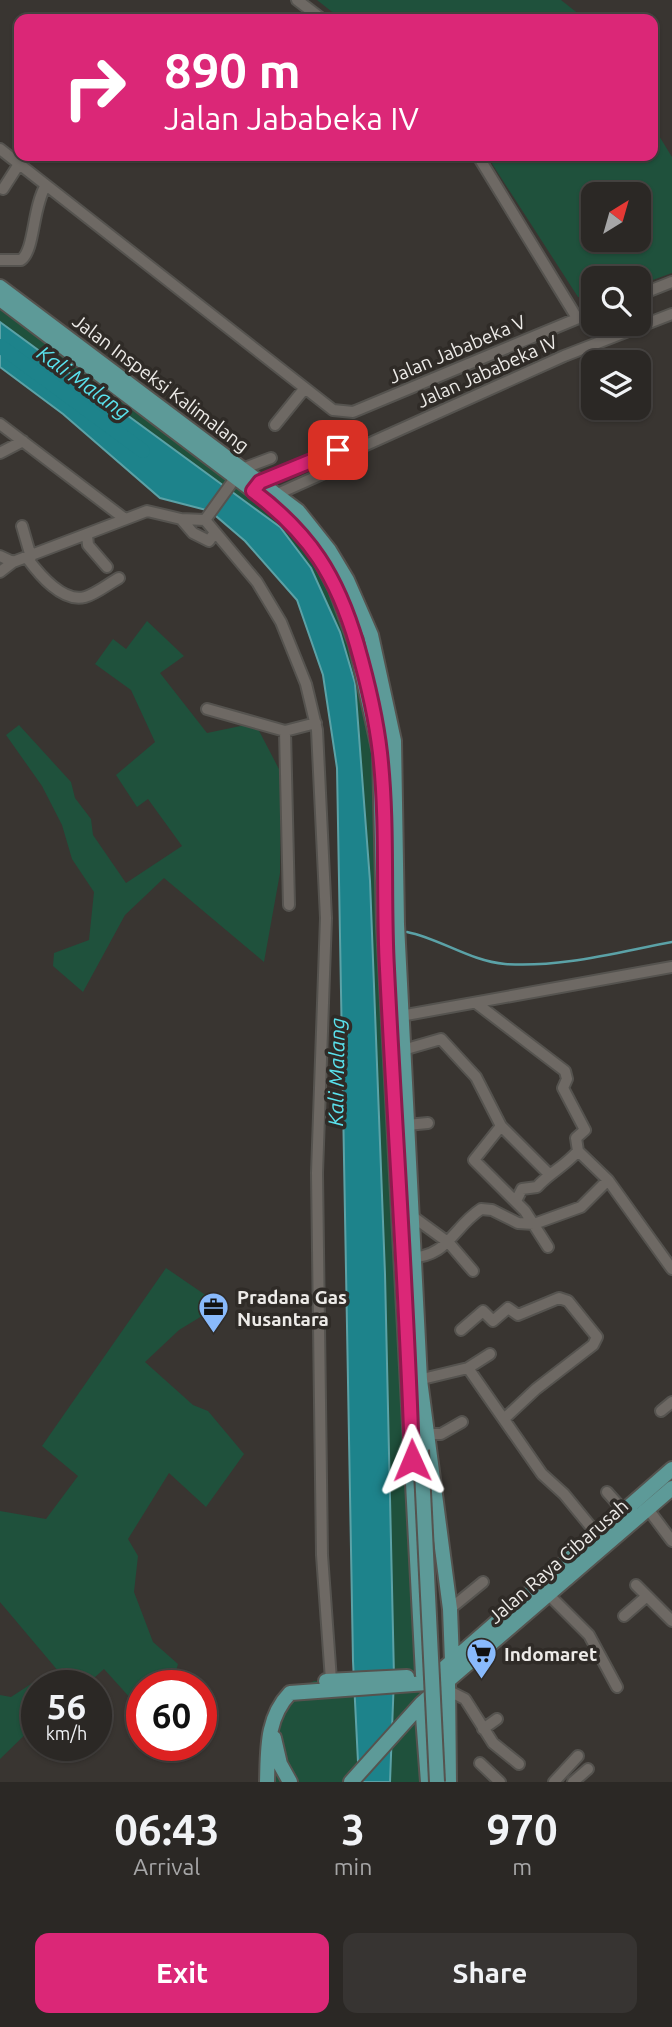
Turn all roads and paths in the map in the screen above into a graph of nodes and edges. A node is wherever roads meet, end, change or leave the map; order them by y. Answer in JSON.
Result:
{"nodes":[{"id":1,"x":298,"y":0,"type":"edge"},
{"id":2,"x":316,"y":14,"type":"edge"},
{"id":3,"x":0,"y":149,"type":"edge"},
{"id":4,"x":14,"y":160,"type":"edge"},
{"id":5,"x":15,"y":161,"type":"edge"},
{"id":6,"x":481,"y":161,"type":"edge"},
{"id":7,"x":19,"y":164,"type":"junction"},
{"id":8,"x":46,"y":185,"type":"junction"},
{"id":9,"x":1,"y":190,"type":"edge"},
{"id":10,"x":0,"y":260,"type":"edge"},
{"id":11,"x":672,"y":282,"type":"edge"},
{"id":12,"x":0,"y":286,"type":"edge"},
{"id":13,"x":651,"y":290,"type":"edge"},
{"id":14,"x":0,"y":299,"type":"edge"},
{"id":15,"x":672,"y":314,"type":"edge"},
{"id":16,"x":581,"y":317,"type":"edge"},
{"id":17,"x":578,"y":318,"type":"junction"},
{"id":18,"x":306,"y":388,"type":"junction"},
{"id":19,"x":0,"y":424,"type":"edge"},
{"id":20,"x":275,"y":425,"type":"dead end"},
{"id":21,"x":23,"y":441,"type":"junction"},
{"id":22,"x":357,"y":449,"type":"junction"},
{"id":23,"x":0,"y":453,"type":"edge"},
{"id":24,"x":271,"y":458,"type":"dead end"},
{"id":25,"x":235,"y":479,"type":"junction"},
{"id":26,"x":257,"y":486,"type":"junction"},
{"id":27,"x":272,"y":498,"type":"junction"},
{"id":28,"x":286,"y":509,"type":"junction"},
{"id":29,"x":206,"y":517,"type":"junction"},
{"id":30,"x":125,"y":519,"type":"junction"},
{"id":31,"x":181,"y":519,"type":"junction"},
{"id":32,"x":22,"y":526,"type":"dead end"},
{"id":33,"x":215,"y":532,"type":"junction"},
{"id":34,"x":87,"y":535,"type":"junction"},
{"id":35,"x":0,"y":556,"type":"edge"},
{"id":36,"x":29,"y":557,"type":"junction"},
{"id":37,"x":13,"y":562,"type":"junction"},
{"id":38,"x":107,"y":566,"type":"dead end"},
{"id":39,"x":0,"y":572,"type":"edge"},
{"id":40,"x":119,"y":578,"type":"dead end"},
{"id":41,"x":207,"y":709,"type":"dead end"},
{"id":42,"x":316,"y":723,"type":"junction"},
{"id":43,"x":285,"y":731,"type":"junction"},
{"id":44,"x":393,"y":736,"type":"junction"},
{"id":45,"x":378,"y":738,"type":"junction"},
{"id":46,"x":289,"y":905,"type":"dead end"},
{"id":47,"x":672,"y":967,"type":"edge"},
{"id":48,"x":476,"y":1003,"type":"junction"},
{"id":49,"x":395,"y":1017,"type":"junction"},
{"id":50,"x":403,"y":1050,"type":"junction"},
{"id":51,"x":400,"y":1101,"type":"junction"},
{"id":52,"x":428,"y":1124,"type":"dead end"},
{"id":53,"x":407,"y":1125,"type":"junction"},
{"id":54,"x":501,"y":1126,"type":"junction"},
{"id":55,"x":578,"y":1151,"type":"junction"},
{"id":56,"x":404,"y":1173,"type":"junction"},
{"id":57,"x":548,"y":1174,"type":"junction"},
{"id":58,"x":608,"y":1180,"type":"junction"},
{"id":59,"x":516,"y":1201,"type":"junction"},
{"id":60,"x":412,"y":1216,"type":"junction"},
{"id":61,"x":534,"y":1224,"type":"junction"},
{"id":62,"x":449,"y":1243,"type":"junction"},
{"id":63,"x":548,"y":1247,"type":"dead end"},
{"id":64,"x":409,"y":1258,"type":"junction"},
{"id":65,"x":672,"y":1269,"type":"edge"},
{"id":66,"x":473,"y":1271,"type":"dead end"},
{"id":67,"x":461,"y":1330,"type":"dead end"},
{"id":68,"x":490,"y":1354,"type":"dead end"},
{"id":69,"x":468,"y":1368,"type":"junction"},
{"id":70,"x":414,"y":1381,"type":"junction"},
{"id":71,"x":672,"y":1402,"type":"edge"},
{"id":72,"x":661,"y":1411,"type":"dead end"},
{"id":73,"x":418,"y":1415,"type":"junction"},
{"id":74,"x":504,"y":1419,"type":"junction"},
{"id":75,"x":462,"y":1422,"type":"dead end"},
{"id":76,"x":424,"y":1443,"type":"junction"},
{"id":77,"x":672,"y":1469,"type":"edge"},
{"id":78,"x":672,"y":1488,"type":"edge"},
{"id":79,"x":607,"y":1492,"type":"dead end"},
{"id":80,"x":648,"y":1509,"type":"junction"},
{"id":81,"x":623,"y":1510,"type":"junction"},
{"id":82,"x":596,"y":1532,"type":"junction"},
{"id":83,"x":672,"y":1541,"type":"edge"},
{"id":84,"x":483,"y":1582,"type":"dead end"},
{"id":85,"x":636,"y":1585,"type":"dead end"},
{"id":86,"x":548,"y":1594,"type":"junction"},
{"id":87,"x":647,"y":1596,"type":"junction"},
{"id":88,"x":450,"y":1609,"type":"junction"},
{"id":89,"x":624,"y":1616,"type":"dead end"},
{"id":90,"x":672,"y":1621,"type":"edge"},
{"id":91,"x":449,"y":1676,"type":"junction"},
{"id":92,"x":413,"y":1679,"type":"junction"},
{"id":93,"x":331,"y":1680,"type":"junction"},
{"id":94,"x":347,"y":1684,"type":"junction"},
{"id":95,"x":617,"y":1687,"type":"dead end"},
{"id":96,"x":295,"y":1691,"type":"junction"},
{"id":97,"x":422,"y":1703,"type":"junction"},
{"id":98,"x":497,"y":1718,"type":"dead end"},
{"id":99,"x":271,"y":1725,"type":"junction"},
{"id":100,"x":483,"y":1729,"type":"junction"},
{"id":101,"x":578,"y":1756,"type":"dead end"},
{"id":102,"x":480,"y":1763,"type":"dead end"},
{"id":103,"x":519,"y":1764,"type":"dead end"},
{"id":104,"x":588,"y":1769,"type":"dead end"},
{"id":105,"x":353,"y":1779,"type":"edge"},
{"id":106,"x":267,"y":1782,"type":"edge"},
{"id":107,"x":290,"y":1782,"type":"edge"},
{"id":108,"x":428,"y":1782,"type":"edge"},
{"id":109,"x":437,"y":1782,"type":"edge"},
{"id":110,"x":449,"y":1782,"type":"edge"},
{"id":111,"x":500,"y":1782,"type":"edge"},
{"id":112,"x":554,"y":1782,"type":"edge"},
{"id":113,"x":573,"y":1782,"type":"edge"}],
"edges":[{"from":1,"to":2,"type":"street"},
{"from":3,"to":4,"type":"street"},
{"from":5,"to":7,"type":"street"},
{"from":6,"to":17,"type":"street"},
{"from":7,"to":8,"type":"street"},
{"from":7,"to":9,"type":"street"},
{"from":8,"to":10,"type":"street"},
{"from":8,"to":18,"type":"street"},
{"from":11,"to":13,"type":"street"},
{"from":12,"to":25,"type":"main road","name":"Jalan Inspeksi Kalimalang"},
{"from":14,"to":25,"type":"main road","name":"Jalan Inspeksi Kalimalang"},
{"from":15,"to":22,"type":"street","name":"Jalan Jababeka IV"},
{"from":16,"to":17,"type":"street","name":"Jalan Jababeka V"},
{"from":17,"to":18,"type":"street","name":"Jalan Jababeka V"},
{"from":18,"to":20,"type":"street"},
{"from":19,"to":21,"type":"street"},
{"from":21,"to":23,"type":"street"},
{"from":21,"to":30,"type":"street"},
{"from":22,"to":26,"type":"street","name":"Jalan Jababeka IV"},
{"from":22,"to":27,"type":"street","name":"Jalan Jababeka IV"},
{"from":24,"to":25,"type":"street"},
{"from":25,"to":26,"type":"main road","name":"Jalan Inspeksi Kalimalang"},
{"from":25,"to":29,"type":"street"},
{"from":26,"to":27,"type":"main road","name":"Jalan Inspeksi Kalimalang"},
{"from":27,"to":28,"type":"main road","name":"Jalan Inspeksi Kalimalang"},
{"from":28,"to":44,"type":"main road","name":"Jalan Inspeksi Kalimalang"},
{"from":28,"to":45,"type":"main road","name":"Jalan Inspeksi Kalimalang"},
{"from":29,"to":31,"type":"street"},
{"from":29,"to":33,"type":"street"},
{"from":30,"to":31,"type":"street"},
{"from":30,"to":34,"type":"street"},
{"from":31,"to":33,"type":"street"},
{"from":32,"to":36,"type":"street"},
{"from":33,"to":42,"type":"street"},
{"from":34,"to":36,"type":"street"},
{"from":34,"to":38,"type":"street"},
{"from":35,"to":37,"type":"street"},
{"from":36,"to":37,"type":"street"},
{"from":36,"to":40,"type":"street"},
{"from":37,"to":39,"type":"street"},
{"from":41,"to":43,"type":"street"},
{"from":42,"to":43,"type":"street"},
{"from":42,"to":93,"type":"street"},
{"from":43,"to":46,"type":"street"},
{"from":44,"to":45,"type":"main road"},
{"from":44,"to":49,"type":"main road","name":"Jalan Inspeksi Kalimalang"},
{"from":45,"to":49,"type":"main road","name":"Jalan Inspeksi Kalimalang"},
{"from":47,"to":48,"type":"street"},
{"from":48,"to":49,"type":"street"},
{"from":48,"to":55,"type":"street"},
{"from":49,"to":50,"type":"main road","name":"Jalan Inspeksi Kalimalang"},
{"from":49,"to":51,"type":"main road","name":"Jalan Inspeksi Kalimalang"},
{"from":50,"to":51,"type":"main road","name":"Jalan Inspeksi Kalimalang"},
{"from":50,"to":54,"type":"street"},
{"from":51,"to":53,"type":"main road","name":"Jalan Inspeksi Kalimalang"},
{"from":51,"to":56,"type":"main road","name":"Jalan Inspeksi Kalimalang"},
{"from":52,"to":53,"type":"street"},
{"from":53,"to":56,"type":"main road","name":"Jalan Inspeksi Kalimalang"},
{"from":54,"to":57,"type":"street"},
{"from":54,"to":59,"type":"street"},
{"from":55,"to":57,"type":"street"},
{"from":55,"to":58,"type":"street"},
{"from":56,"to":60,"type":"main road","name":"Jalan Inspeksi Kalimalang"},
{"from":56,"to":64,"type":"main road","name":"Jalan Inspeksi Kalimalang"},
{"from":57,"to":59,"type":"street"},
{"from":58,"to":61,"type":"street"},
{"from":58,"to":65,"type":"street"},
{"from":59,"to":61,"type":"street"},
{"from":60,"to":62,"type":"street"},
{"from":60,"to":64,"type":"main road","name":"Jalan Inspeksi Kalimalang"},
{"from":61,"to":62,"type":"street"},
{"from":61,"to":63,"type":"street"},
{"from":62,"to":64,"type":"street"},
{"from":62,"to":66,"type":"street"},
{"from":64,"to":70,"type":"main road","name":"Jalan Inspeksi Kalimalang"},
{"from":67,"to":74,"type":"street"},
{"from":68,"to":69,"type":"street"},
{"from":69,"to":70,"type":"street"},
{"from":69,"to":74,"type":"street"},
{"from":70,"to":73,"type":"main road","name":"Jalan Inspeksi Kalimalang"},
{"from":71,"to":72,"type":"street"},
{"from":73,"to":76,"type":"main road"},
{"from":73,"to":92,"type":"main road","name":"Jalan Inspeksi Kalimalang"},
{"from":74,"to":82,"type":"street"},
{"from":75,"to":76,"type":"street"},
{"from":76,"to":88,"type":"main road"},
{"from":76,"to":109,"type":"main road","bridge":true},
{"from":77,"to":81,"type":"main road","name":"Jalan Raya Cibarusah"},
{"from":78,"to":80,"type":"main road","name":"Jalan Raya Cibarusah"},
{"from":79,"to":81,"type":"street"},
{"from":80,"to":83,"type":"street"},
{"from":80,"to":86,"type":"main road","name":"Jalan Raya Cibarusah"},
{"from":81,"to":82,"type":"main road","name":"Jalan Raya Cibarusah"},
{"from":82,"to":91,"type":"main road","name":"Jalan Raya Cibarusah"},
{"from":84,"to":88,"type":"street"},
{"from":85,"to":87,"type":"street"},
{"from":86,"to":91,"type":"main road","name":"Jalan Raya Cibarusah"},
{"from":86,"to":95,"type":"street"},
{"from":87,"to":89,"type":"street"},
{"from":87,"to":90,"type":"street"},
{"from":88,"to":91,"type":"main road"},
{"from":91,"to":92,"type":"main road","name":"Jalan Raya Cibarusah"},
{"from":91,"to":97,"type":"main road","name":"Jalan Raya Cibarusah"},
{"from":91,"to":100,"type":"street"},
{"from":91,"to":110,"type":"main road"},
{"from":92,"to":94,"type":"main road","name":"Jalan Raya Cibarusah"},
{"from":93,"to":94,"type":"main road","name":"Jalan Raya Cibarusah"},
{"from":93,"to":96,"type":"main road","name":"Jalan Raya Cibarusah"},
{"from":94,"to":96,"type":"main road","name":"Jalan Raya Cibarusah"},
{"from":96,"to":99,"type":"main road"},
{"from":97,"to":105,"type":"main road","name":"Jalan Raya Cibarusah"},
{"from":97,"to":108,"type":"main road"},
{"from":98,"to":100,"type":"street"},
{"from":99,"to":106,"type":"main road"},
{"from":99,"to":107,"type":"main road"},
{"from":100,"to":103,"type":"street"},
{"from":101,"to":112,"type":"street"},
{"from":102,"to":111,"type":"street"},
{"from":104,"to":113,"type":"street"}]}
